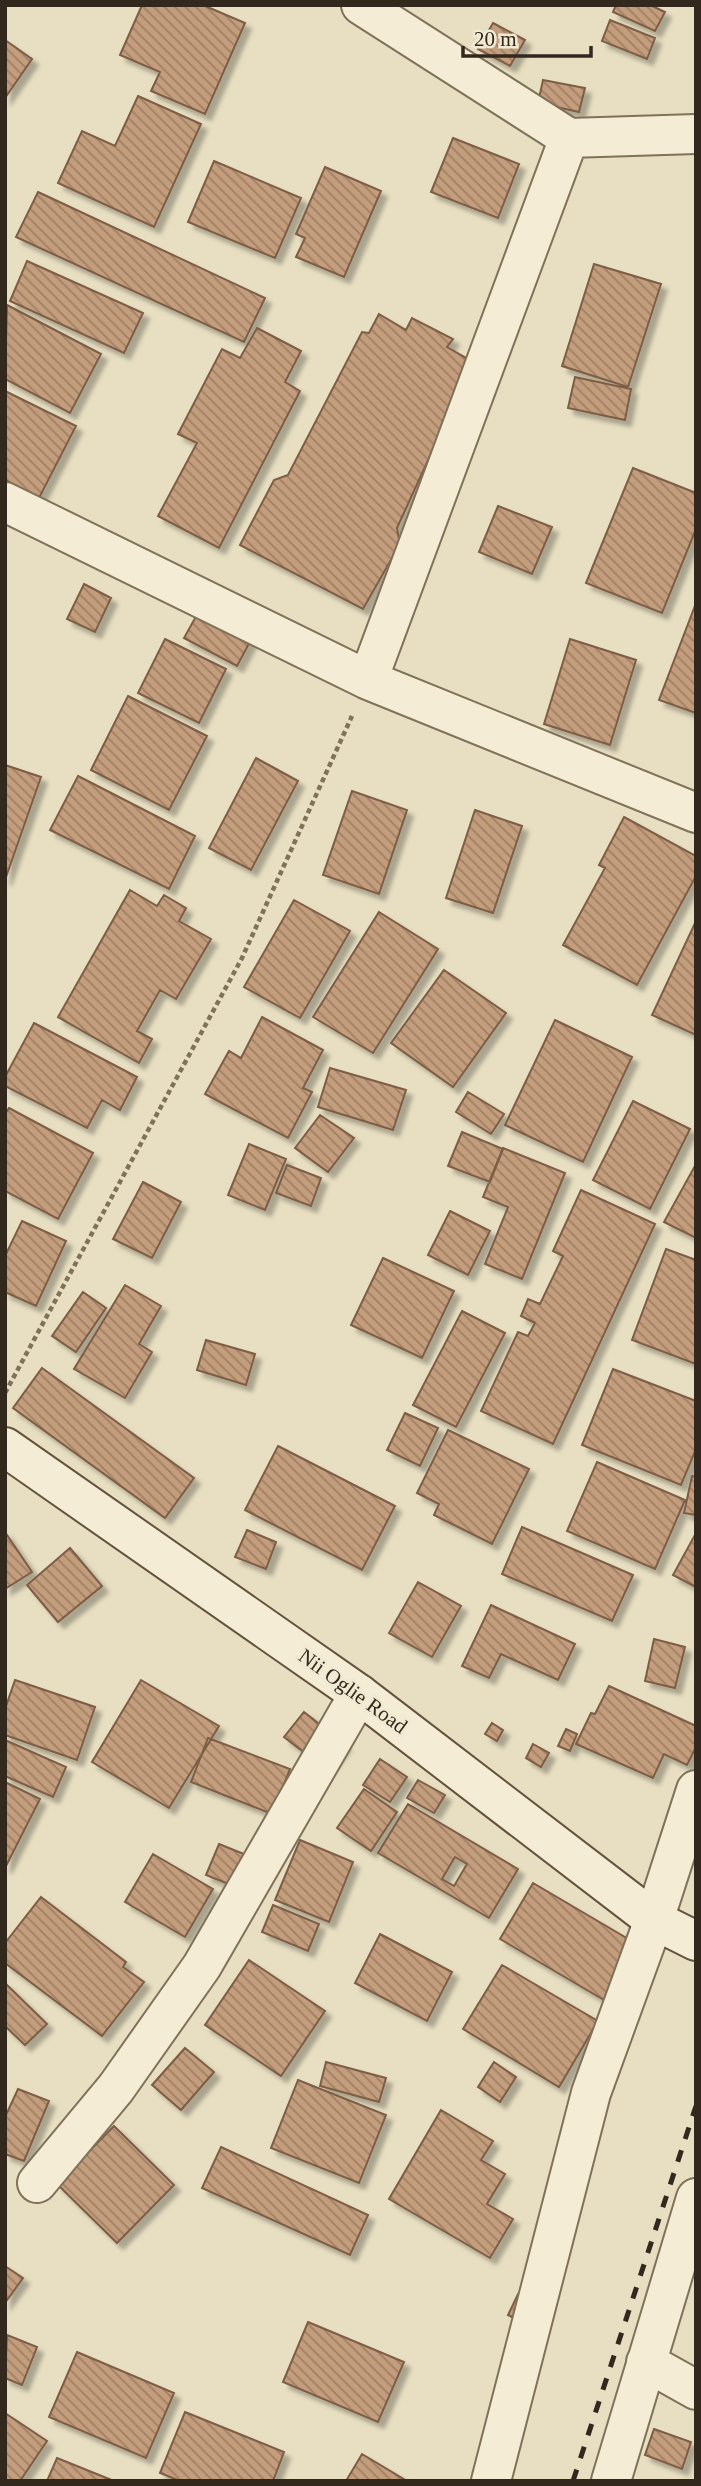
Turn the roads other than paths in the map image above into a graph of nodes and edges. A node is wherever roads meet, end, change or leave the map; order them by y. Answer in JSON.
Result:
{"nodes":[{"id":1,"x":361,"y":5,"type":"edge"},
{"id":2,"x":696,"y":134,"type":"edge"},
{"id":3,"x":569,"y":138,"type":"junction"},
{"id":4,"x":5,"y":502,"type":"edge"},
{"id":5,"x":368,"y":680,"type":"junction"},
{"id":6,"x":696,"y":813,"type":"edge"},
{"id":7,"x":5,"y":1447,"type":"edge"},
{"id":8,"x":359,"y":1694,"type":"junction"},
{"id":9,"x":696,"y":1790,"type":"edge"},
{"id":10,"x":654,"y":1920,"type":"junction"},
{"id":11,"x":696,"y":1941,"type":"edge"},
{"id":12,"x":37,"y":2183,"type":"dead end"},
{"id":13,"x":696,"y":2198,"type":"edge"},
{"id":14,"x":646,"y":2362,"type":"junction"},
{"id":15,"x":696,"y":2390,"type":"edge"},
{"id":16,"x":491,"y":2481,"type":"edge"},
{"id":17,"x":611,"y":2481,"type":"edge"}],
"edges":[{"from":1,"to":3,"type":"street"},
{"from":2,"to":3,"type":"street"},
{"from":3,"to":5,"type":"street"},
{"from":4,"to":5,"type":"street"},
{"from":5,"to":6,"type":"street"},
{"from":7,"to":8,"type":"street","name":"Nii Oglie Road"},
{"from":8,"to":10,"type":"street","name":"Nii Oglie Road"},
{"from":8,"to":12,"type":"street"},
{"from":9,"to":10,"type":"street"},
{"from":10,"to":11,"type":"street","name":"Nii Oglie Road"},
{"from":10,"to":16,"type":"street"},
{"from":13,"to":14,"type":"street"},
{"from":14,"to":15,"type":"street"},
{"from":14,"to":17,"type":"street"}]}
